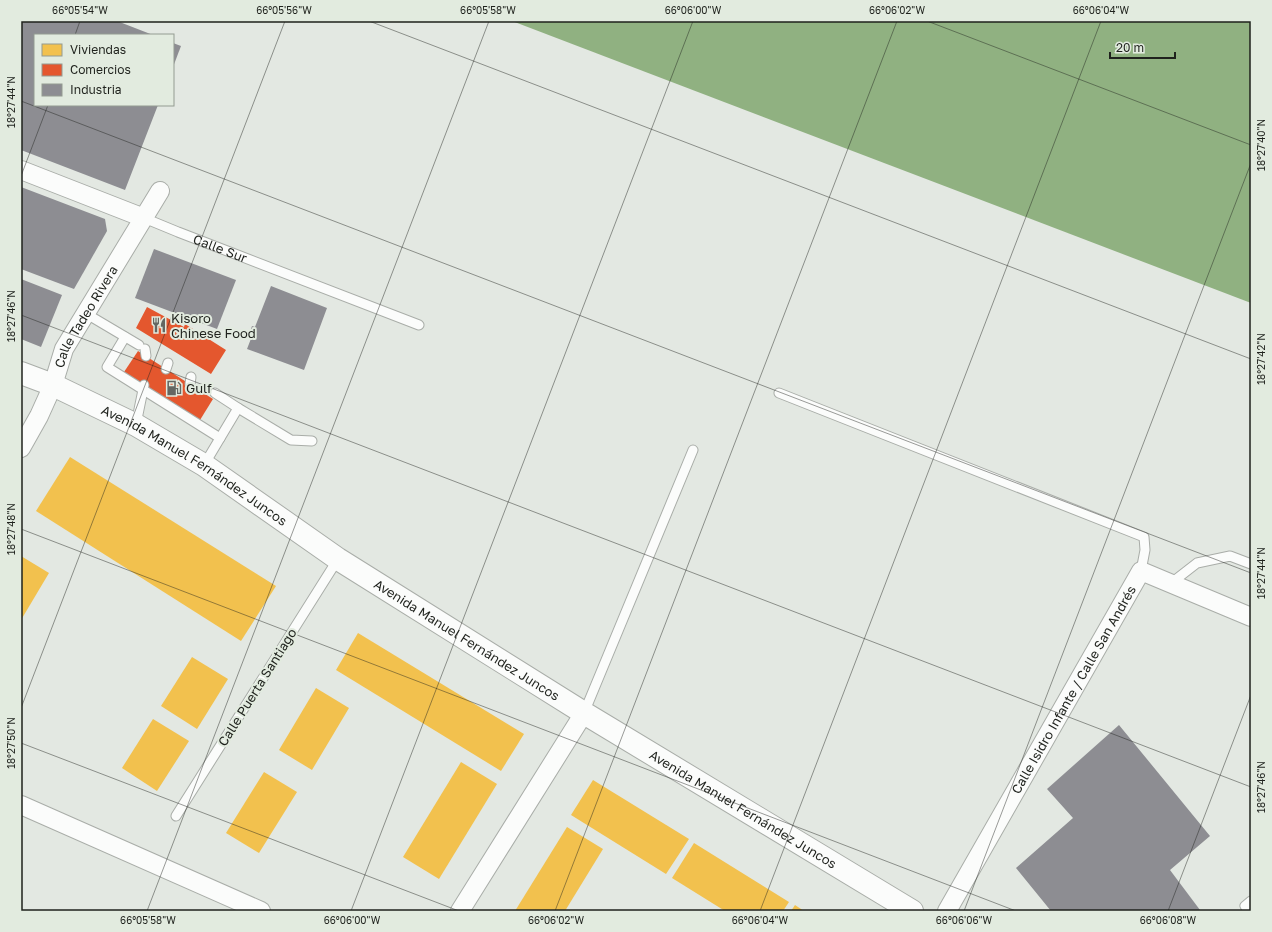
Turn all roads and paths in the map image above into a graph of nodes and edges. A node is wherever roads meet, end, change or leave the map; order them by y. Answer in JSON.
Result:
{"nodes":[{"id":1,"x":21,"y":170,"type":"edge"},
{"id":2,"x":160,"y":191,"type":"dead end"},
{"id":3,"x":144,"y":218,"type":"junction"},
{"id":4,"x":85,"y":313,"type":"junction"},
{"id":5,"x":419,"y":325,"type":"dead end"},
{"id":6,"x":125,"y":337,"type":"junction"},
{"id":7,"x":143,"y":350,"type":"dead end"},
{"id":8,"x":21,"y":373,"type":"edge"},
{"id":9,"x":53,"y":385,"type":"junction"},
{"id":10,"x":143,"y":387,"type":"junction"},
{"id":11,"x":215,"y":393,"type":"dead end"},
{"id":12,"x":779,"y":393,"type":"dead end"},
{"id":13,"x":238,"y":408,"type":"junction"},
{"id":14,"x":136,"y":425,"type":"junction"},
{"id":15,"x":220,"y":438,"type":"junction"},
{"id":16,"x":312,"y":441,"type":"dead end"},
{"id":17,"x":21,"y":448,"type":"edge"},
{"id":18,"x":693,"y":450,"type":"dead end"},
{"id":19,"x":204,"y":465,"type":"junction"},
{"id":20,"x":338,"y":559,"type":"junction"},
{"id":21,"x":1251,"y":564,"type":"edge"},
{"id":22,"x":1141,"y":571,"type":"junction"},
{"id":23,"x":1170,"y":584,"type":"junction"},
{"id":24,"x":1251,"y":617,"type":"edge"},
{"id":25,"x":584,"y":713,"type":"junction"},
{"id":26,"x":21,"y":805,"type":"edge"},
{"id":27,"x":176,"y":816,"type":"dead end"},
{"id":28,"x":1251,"y":902,"type":"edge"},
{"id":29,"x":261,"y":911,"type":"edge"},
{"id":30,"x":460,"y":911,"type":"edge"},
{"id":31,"x":912,"y":911,"type":"edge"},
{"id":32,"x":947,"y":911,"type":"edge"},
{"id":33,"x":1248,"y":911,"type":"edge"}],
"edges":[{"from":1,"to":3,"type":"street","name":"Calle Sur"},
{"from":2,"to":3,"type":"street","name":"Calle Tadeo Rivera"},
{"from":3,"to":4,"type":"street","name":"Calle Tadeo Rivera"},
{"from":3,"to":5,"type":"lane","name":"Calle Sur"},
{"from":4,"to":6,"type":"lane"},
{"from":4,"to":9,"type":"street","name":"Calle Tadeo Rivera"},
{"from":6,"to":7,"type":"lane"},
{"from":6,"to":10,"type":"lane"},
{"from":8,"to":9,"type":"main road","name":"Avenida Manuel Fernández Juncos"},
{"from":9,"to":14,"type":"main road","name":"Avenida Manuel Fernández Juncos"},
{"from":9,"to":17,"type":"street","name":"Calle Tadeo Rivera"},
{"from":10,"to":14,"type":"lane"},
{"from":10,"to":15,"type":"lane"},
{"from":11,"to":13,"type":"lane"},
{"from":12,"to":22,"type":"lane"},
{"from":13,"to":15,"type":"lane"},
{"from":13,"to":16,"type":"lane"},
{"from":14,"to":19,"type":"main road","name":"Avenida Manuel Fernández Juncos"},
{"from":15,"to":19,"type":"lane"},
{"from":18,"to":25,"type":"lane"},
{"from":19,"to":20,"type":"main road","name":"Avenida Manuel Fernández Juncos"},
{"from":20,"to":25,"type":"main road","name":"Avenida Manuel Fernández Juncos"},
{"from":20,"to":27,"type":"lane","name":"Calle Puerta Santiago"},
{"from":21,"to":23,"type":"lane"},
{"from":22,"to":23,"type":"street","name":"Calle Isidro Infante / Calle San Andrés"},
{"from":22,"to":32,"type":"street","name":"Calle Isidro Infante / Calle San Andrés"},
{"from":23,"to":24,"type":"street","name":"Calle Isidro Infante / Calle San Andrés"},
{"from":25,"to":30,"type":"street"},
{"from":25,"to":31,"type":"main road","name":"Avenida Manuel Fernández Juncos"},
{"from":26,"to":29,"type":"street"},
{"from":28,"to":33,"type":"lane"}]}
